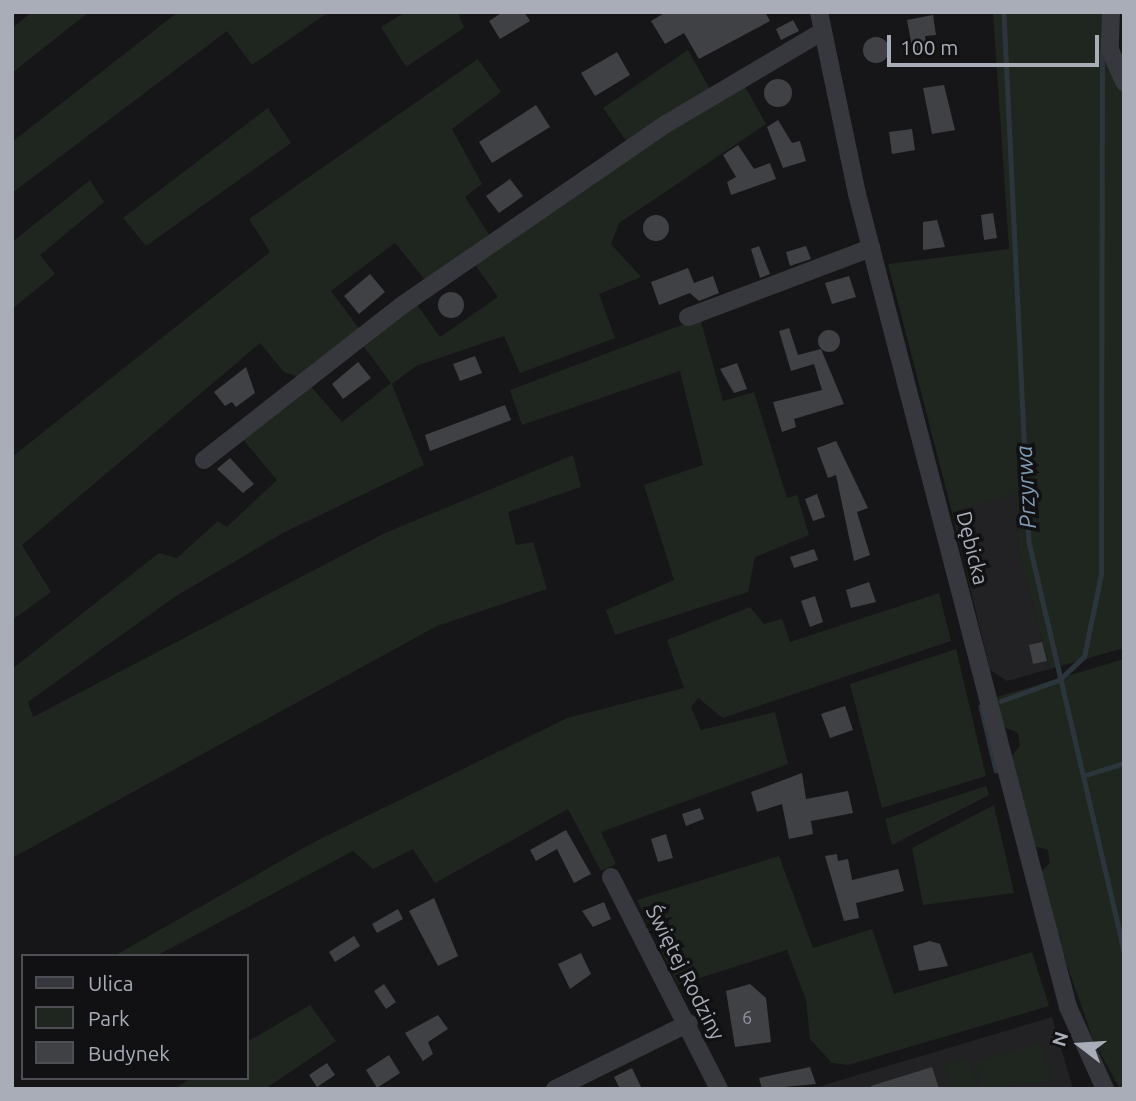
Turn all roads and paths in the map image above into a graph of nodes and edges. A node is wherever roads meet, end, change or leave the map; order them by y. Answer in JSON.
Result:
{"nodes":[{"id":1,"x":819,"y":12,"type":"edge"},
{"id":2,"x":1111,"y":12,"type":"edge"},
{"id":3,"x":823,"y":32,"type":"junction"},
{"id":4,"x":1124,"y":82,"type":"edge"},
{"id":5,"x":871,"y":248,"type":"junction"},
{"id":6,"x":688,"y":317,"type":"dead end"},
{"id":7,"x":204,"y":460,"type":"dead end"},
{"id":8,"x":611,"y":877,"type":"dead end"},
{"id":9,"x":689,"y":1023,"type":"junction"},
{"id":10,"x":555,"y":1089,"type":"edge"},
{"id":11,"x":719,"y":1089,"type":"edge"},
{"id":12,"x":1105,"y":1089,"type":"edge"}],
"edges":[{"from":1,"to":3,"type":"street","name":"Dębicka"},
{"from":2,"to":4,"type":"street"},
{"from":3,"to":5,"type":"street","name":"Dębicka"},
{"from":3,"to":7,"type":"street"},
{"from":5,"to":6,"type":"street"},
{"from":5,"to":12,"type":"street","name":"Dębicka"},
{"from":8,"to":9,"type":"street","name":"Świętej Rodziny"},
{"from":9,"to":10,"type":"street"},
{"from":9,"to":11,"type":"street","name":"Świętej Rodziny"}]}
